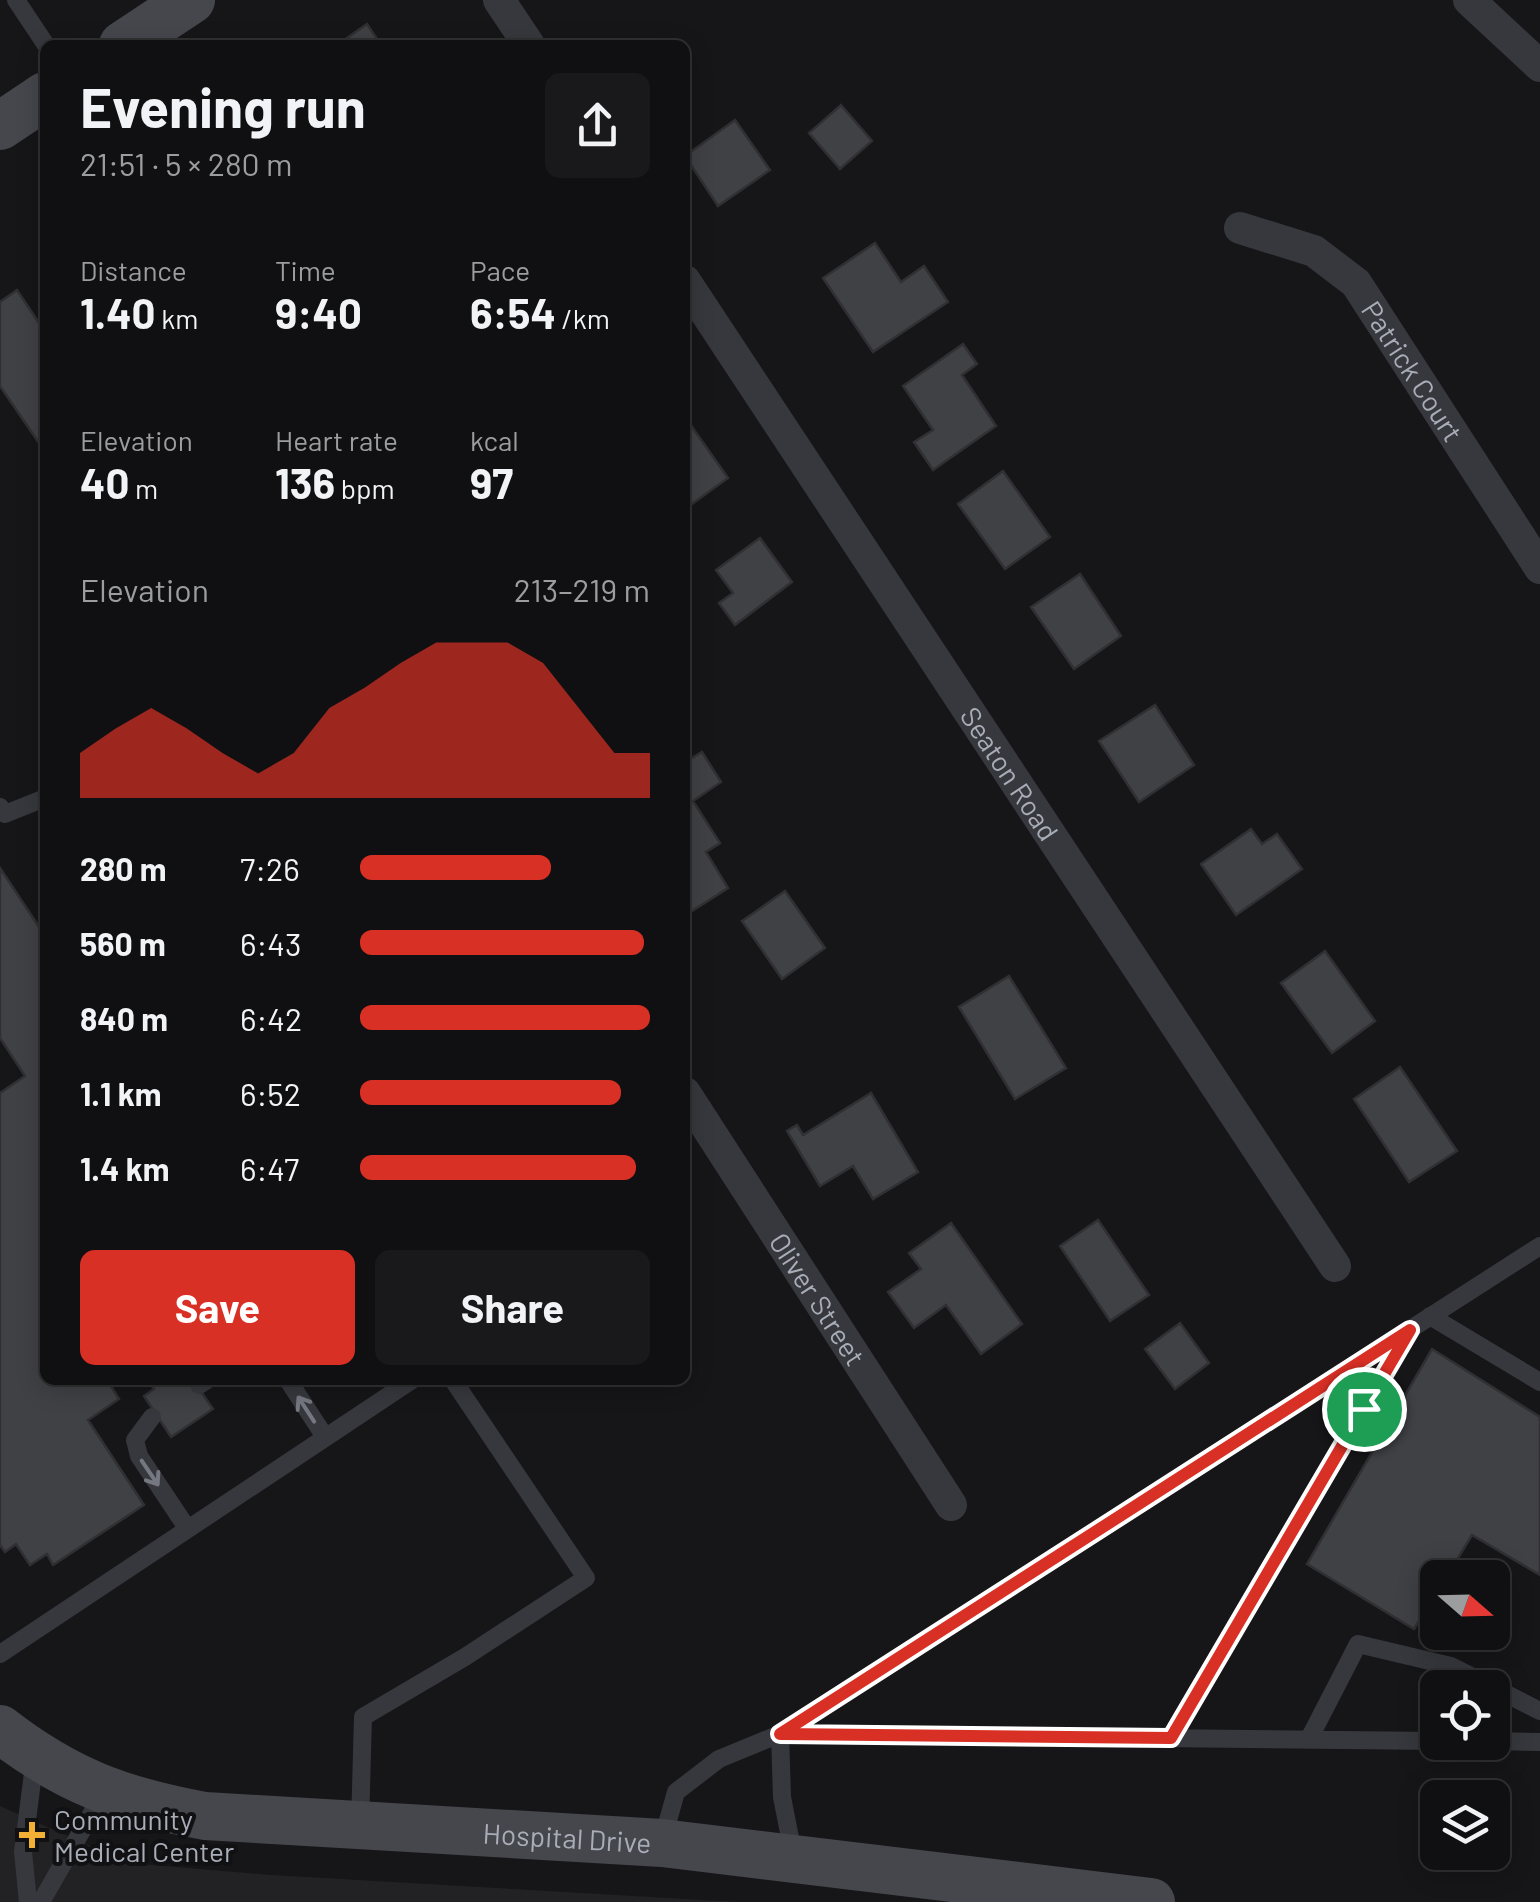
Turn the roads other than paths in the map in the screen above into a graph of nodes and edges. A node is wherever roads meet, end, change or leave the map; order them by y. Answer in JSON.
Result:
{"nodes":[{"id":1,"x":16,"y":0,"type":"edge"},
{"id":2,"x":191,"y":0,"type":"edge"},
{"id":3,"x":499,"y":0,"type":"edge"},
{"id":4,"x":1469,"y":0,"type":"edge"},
{"id":5,"x":43,"y":40,"type":"edge"},
{"id":6,"x":131,"y":40,"type":"edge"},
{"id":7,"x":526,"y":40,"type":"edge"},
{"id":8,"x":1540,"y":66,"type":"edge"},
{"id":9,"x":40,"y":101,"type":"edge"},
{"id":10,"x":0,"y":126,"type":"edge"},
{"id":11,"x":1240,"y":228,"type":"dead end"},
{"id":12,"x":690,"y":289,"type":"edge"},
{"id":13,"x":1540,"y":568,"type":"edge"},
{"id":14,"x":40,"y":800,"type":"edge"},
{"id":15,"x":0,"y":807,"type":"edge"},
{"id":16,"x":690,"y":1100,"type":"edge"},
{"id":17,"x":1540,"y":1246,"type":"edge"},
{"id":18,"x":1335,"y":1266,"type":"dead end"},
{"id":19,"x":1430,"y":1316,"type":"junction"},
{"id":20,"x":1410,"y":1330,"type":"junction"},
{"id":21,"x":1540,"y":1382,"type":"edge"},
{"id":22,"x":291,"y":1385,"type":"edge"},
{"id":23,"x":404,"y":1385,"type":"edge"},
{"id":24,"x":456,"y":1385,"type":"edge"},
{"id":25,"x":152,"y":1416,"type":"dead end"},
{"id":26,"x":325,"y":1437,"type":"junction"},
{"id":27,"x":951,"y":1505,"type":"dead end"},
{"id":28,"x":187,"y":1528,"type":"junction"},
{"id":29,"x":0,"y":1654,"type":"edge"},
{"id":30,"x":1540,"y":1711,"type":"edge"},
{"id":31,"x":780,"y":1734,"type":"junction"},
{"id":32,"x":1171,"y":1738,"type":"junction"},
{"id":33,"x":1309,"y":1739,"type":"junction"},
{"id":34,"x":1420,"y":1740,"type":"edge"},
{"id":35,"x":1510,"y":1741,"type":"edge"},
{"id":36,"x":1540,"y":1742,"type":"edge"},
{"id":37,"x":18,"y":1743,"type":"edge"},
{"id":38,"x":104,"y":1792,"type":"junction"},
{"id":39,"x":360,"y":1825,"type":"junction"},
{"id":40,"x":662,"y":1843,"type":"junction"},
{"id":41,"x":794,"y":1859,"type":"junction"},
{"id":42,"x":28,"y":1902,"type":"edge"},
{"id":43,"x":41,"y":1902,"type":"edge"},
{"id":44,"x":1152,"y":1902,"type":"edge"}],
"edges":[{"from":1,"to":5,"type":"lane"},
{"from":2,"to":6,"type":"street"},
{"from":3,"to":7,"type":"street"},
{"from":4,"to":8,"type":"street"},
{"from":9,"to":10,"type":"street"},
{"from":11,"to":13,"type":"street","name":"Patrick Court"},
{"from":12,"to":18,"type":"street","name":"Seaton Road"},
{"from":14,"to":15,"type":"lane"},
{"from":16,"to":27,"type":"street","name":"Oliver Street"},
{"from":17,"to":19,"type":"lane"},
{"from":19,"to":20,"type":"lane"},
{"from":19,"to":21,"type":"lane"},
{"from":20,"to":31,"type":"lane"},
{"from":20,"to":32,"type":"lane"},
{"from":26,"to":22,"type":"lane","one_way":true},
{"from":23,"to":26,"type":"lane"},
{"from":24,"to":39,"type":"lane"},
{"from":25,"to":28,"type":"lane","one_way":true},
{"from":26,"to":28,"type":"lane"},
{"from":28,"to":29,"type":"lane"},
{"from":30,"to":33,"type":"lane"},
{"from":31,"to":32,"type":"lane"},
{"from":31,"to":40,"type":"lane"},
{"from":31,"to":41,"type":"lane"},
{"from":32,"to":33,"type":"lane"},
{"from":33,"to":34,"type":"lane"},
{"from":35,"to":36,"type":"lane"},
{"from":37,"to":38,"type":"street","name":"Hospital Drive"},
{"from":37,"to":42,"type":"lane"},
{"from":38,"to":39,"type":"street","name":"Hospital Drive"},
{"from":38,"to":43,"type":"lane"},
{"from":39,"to":40,"type":"street","name":"Hospital Drive"},
{"from":40,"to":41,"type":"street","name":"Hospital Drive"},
{"from":41,"to":44,"type":"street","name":"Hospital Drive"}]}
